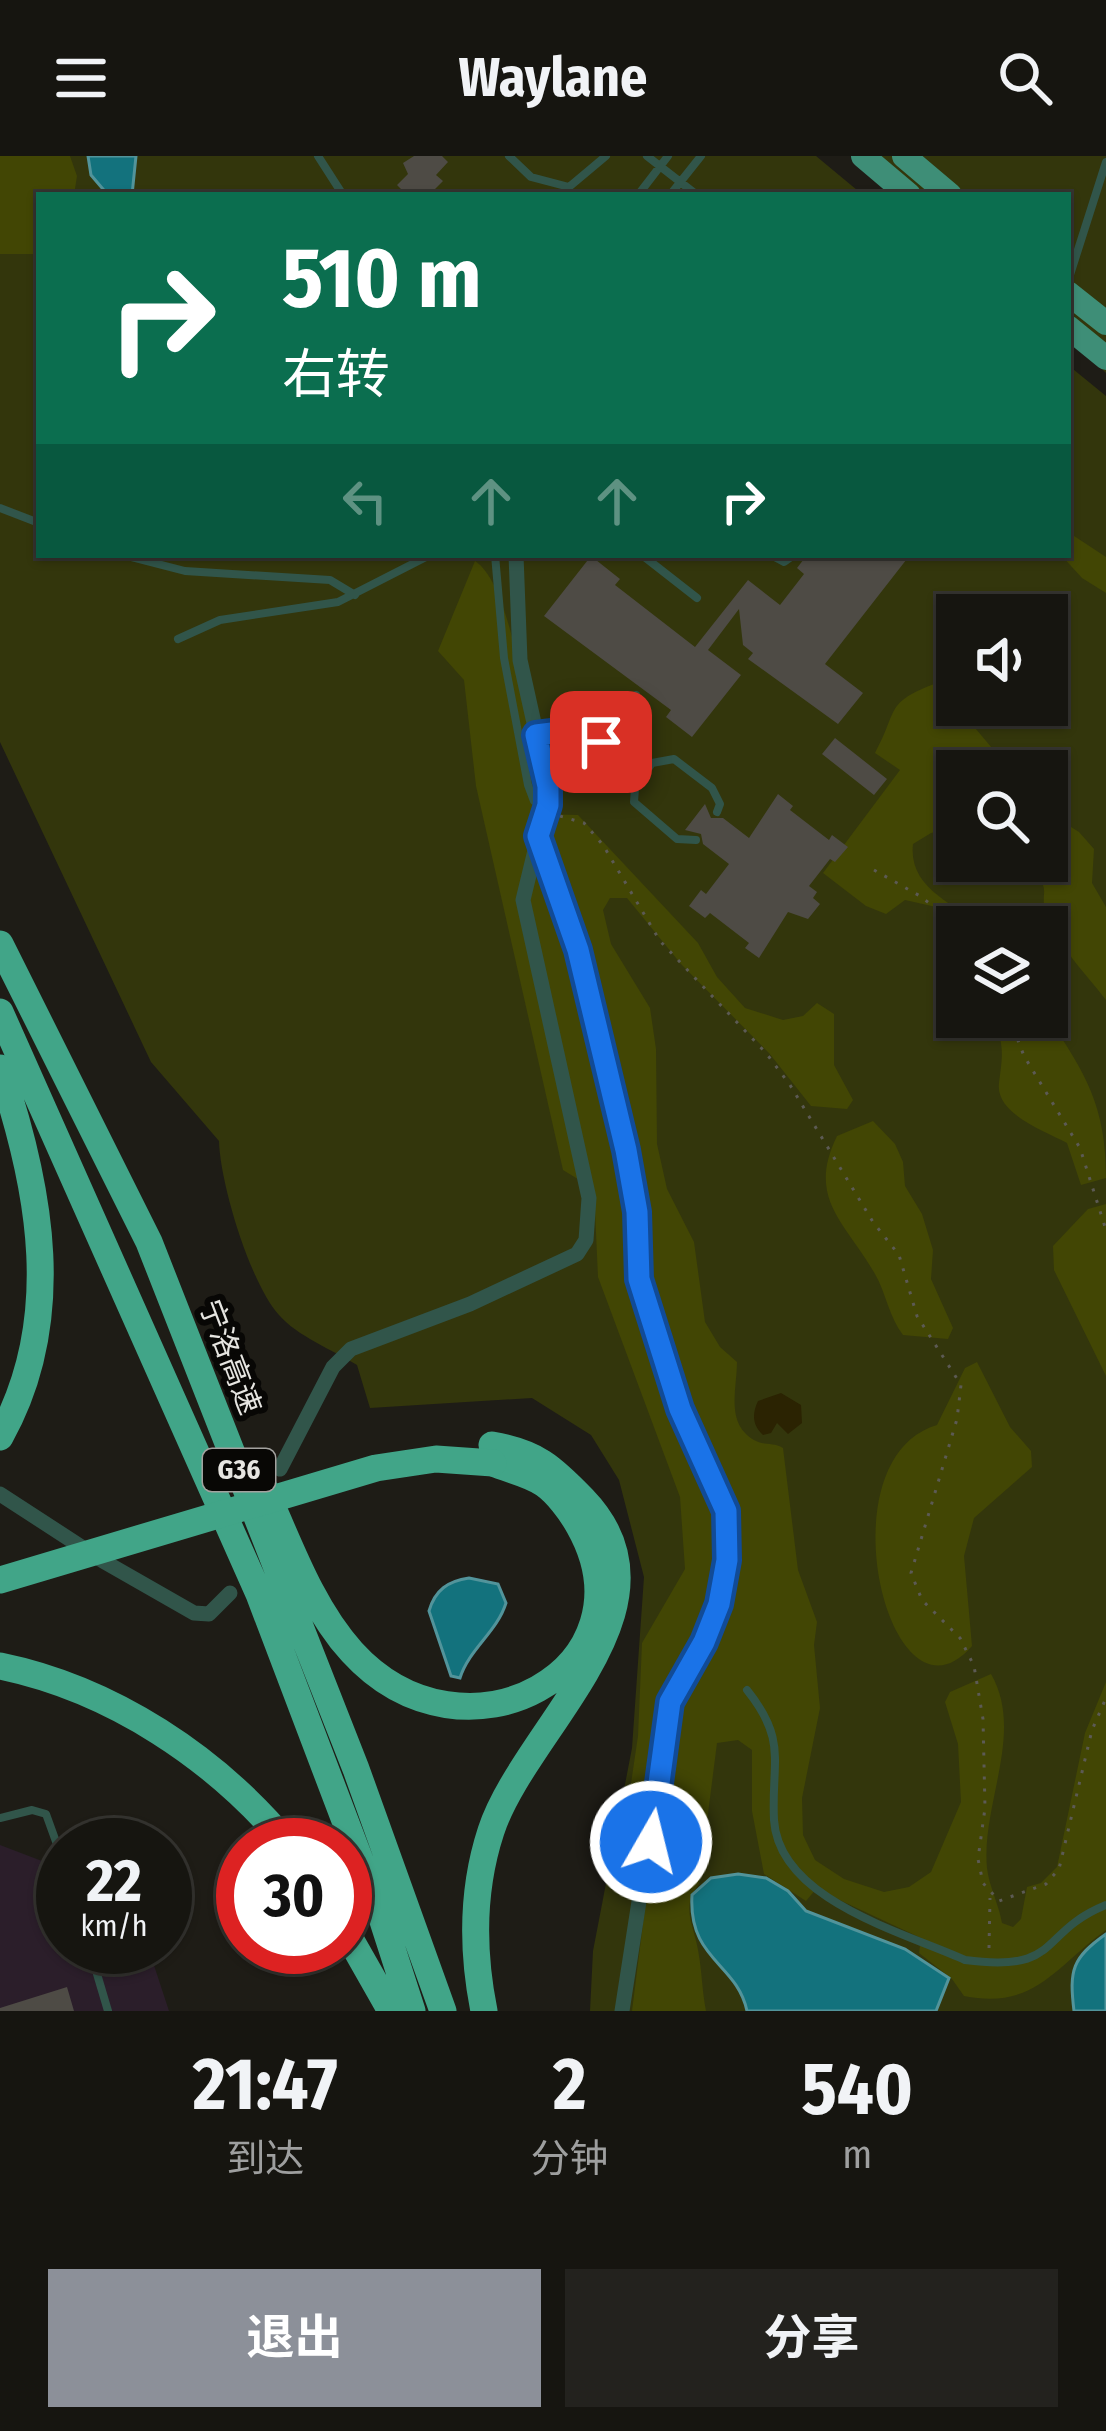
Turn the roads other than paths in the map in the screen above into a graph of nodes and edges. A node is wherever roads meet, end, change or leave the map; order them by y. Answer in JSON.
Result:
{"nodes":[{"id":1,"x":317,"y":156,"type":"edge"},
{"id":2,"x":509,"y":156,"type":"edge"},
{"id":3,"x":606,"y":156,"type":"edge"},
{"id":4,"x":647,"y":156,"type":"edge"},
{"id":5,"x":668,"y":156,"type":"edge"},
{"id":6,"x":700,"y":156,"type":"edge"},
{"id":7,"x":863,"y":156,"type":"edge"},
{"id":8,"x":904,"y":156,"type":"edge"},
{"id":9,"x":1106,"y":162,"type":"edge"},
{"id":10,"x":661,"y":165,"type":"junction"},
{"id":11,"x":681,"y":181,"type":"junction"},
{"id":12,"x":341,"y":192,"type":"edge"},
{"id":13,"x":640,"y":192,"type":"edge"},
{"id":14,"x":672,"y":192,"type":"edge"},
{"id":15,"x":694,"y":192,"type":"edge"},
{"id":16,"x":905,"y":192,"type":"edge"},
{"id":17,"x":946,"y":192,"type":"edge"},
{"id":18,"x":1071,"y":272,"type":"edge"},
{"id":19,"x":1071,"y":295,"type":"edge"},
{"id":20,"x":1106,"y":323,"type":"edge"},
{"id":21,"x":1071,"y":329,"type":"edge"},
{"id":22,"x":1106,"y":358,"type":"edge"},
{"id":23,"x":0,"y":508,"type":"edge"},
{"id":24,"x":36,"y":522,"type":"edge"},
{"id":25,"x":135,"y":558,"type":"edge"},
{"id":26,"x":424,"y":558,"type":"edge"},
{"id":27,"x":496,"y":558,"type":"edge"},
{"id":28,"x":516,"y":558,"type":"edge"},
{"id":29,"x":646,"y":558,"type":"edge"},
{"id":30,"x":355,"y":595,"type":"junction"},
{"id":31,"x":697,"y":598,"type":"dead end"},
{"id":32,"x":178,"y":639,"type":"dead end"},
{"id":33,"x":636,"y":695,"type":"dead end"},
{"id":34,"x":536,"y":735,"type":"junction"},
{"id":35,"x":616,"y":750,"type":"junction"},
{"id":36,"x":644,"y":775,"type":"junction"},
{"id":37,"x":547,"y":809,"type":"junction"},
{"id":38,"x":717,"y":812,"type":"dead end"},
{"id":39,"x":538,"y":836,"type":"junction"},
{"id":40,"x":695,"y":840,"type":"dead end"},
{"id":41,"x":0,"y":944,"type":"edge"},
{"id":42,"x":0,"y":1012,"type":"edge"},
{"id":43,"x":0,"y":1068,"type":"edge"},
{"id":44,"x":149,"y":1242,"type":"junction"},
{"id":45,"x":0,"y":1437,"type":"edge"},
{"id":46,"x":493,"y":1454,"type":"junction"},
{"id":47,"x":280,"y":1469,"type":"dead end"},
{"id":48,"x":0,"y":1494,"type":"edge"},
{"id":49,"x":0,"y":1561,"type":"edge"},
{"id":50,"x":0,"y":1580,"type":"edge"},
{"id":51,"x":230,"y":1593,"type":"dead end"},
{"id":52,"x":0,"y":1666,"type":"edge"},
{"id":53,"x":747,"y":1690,"type":"dead end"},
{"id":54,"x":0,"y":1818,"type":"edge"},
{"id":55,"x":47,"y":1818,"type":"edge"},
{"id":56,"x":266,"y":1818,"type":"edge"},
{"id":57,"x":1106,"y":1906,"type":"edge"},
{"id":58,"x":96,"y":1974,"type":"edge"},
{"id":59,"x":370,"y":1974,"type":"edge"},
{"id":60,"x":108,"y":2011,"type":"edge"},
{"id":61,"x":391,"y":2011,"type":"edge"},
{"id":62,"x":412,"y":2011,"type":"edge"},
{"id":63,"x":443,"y":2011,"type":"edge"},
{"id":64,"x":484,"y":2011,"type":"edge"},
{"id":65,"x":622,"y":2011,"type":"edge"}],
"edges":[{"from":1,"to":12,"type":"lane"},
{"from":2,"to":3,"type":"lane"},
{"from":4,"to":10,"type":"lane"},
{"from":5,"to":10,"type":"lane"},
{"from":6,"to":11,"type":"lane"},
{"from":7,"to":16,"type":"main road"},
{"from":8,"to":17,"type":"main road"},
{"from":9,"to":18,"type":"lane"},
{"from":10,"to":11,"type":"lane"},
{"from":10,"to":13,"type":"lane"},
{"from":11,"to":14,"type":"lane"},
{"from":11,"to":15,"type":"lane"},
{"from":19,"to":20,"type":"main road"},
{"from":21,"to":22,"type":"main road"},
{"from":23,"to":24,"type":"lane"},
{"from":25,"to":30,"type":"lane"},
{"from":26,"to":30,"type":"lane"},
{"from":27,"to":37,"type":"lane"},
{"from":28,"to":34,"type":"street"},
{"from":29,"to":31,"type":"lane"},
{"from":30,"to":32,"type":"lane"},
{"from":33,"to":35,"type":"lane"},
{"from":34,"to":35,"type":"lane"},
{"from":34,"to":37,"type":"street"},
{"from":35,"to":36,"type":"lane"},
{"from":36,"to":38,"type":"lane"},
{"from":36,"to":40,"type":"lane"},
{"from":37,"to":39,"type":"street"},
{"from":39,"to":47,"type":"street"},
{"from":39,"to":65,"type":"street"},
{"from":41,"to":44,"type":"highway","name":"宁洛高速","number":"G36"},
{"from":42,"to":62,"type":"highway","number":"G36"},
{"from":43,"to":45,"type":"highway"},
{"from":44,"to":46,"type":"highway"},
{"from":44,"to":63,"type":"highway","name":"宁洛高速","number":"G36"},
{"from":46,"to":49,"type":"highway"},
{"from":46,"to":50,"type":"highway","bridge":true},
{"from":46,"to":64,"type":"highway"},
{"from":48,"to":51,"type":"street"},
{"from":52,"to":56,"type":"highway"},
{"from":53,"to":57,"type":"lane"},
{"from":54,"to":55,"type":"lane"},
{"from":58,"to":60,"type":"lane"},
{"from":59,"to":61,"type":"highway"}]}
